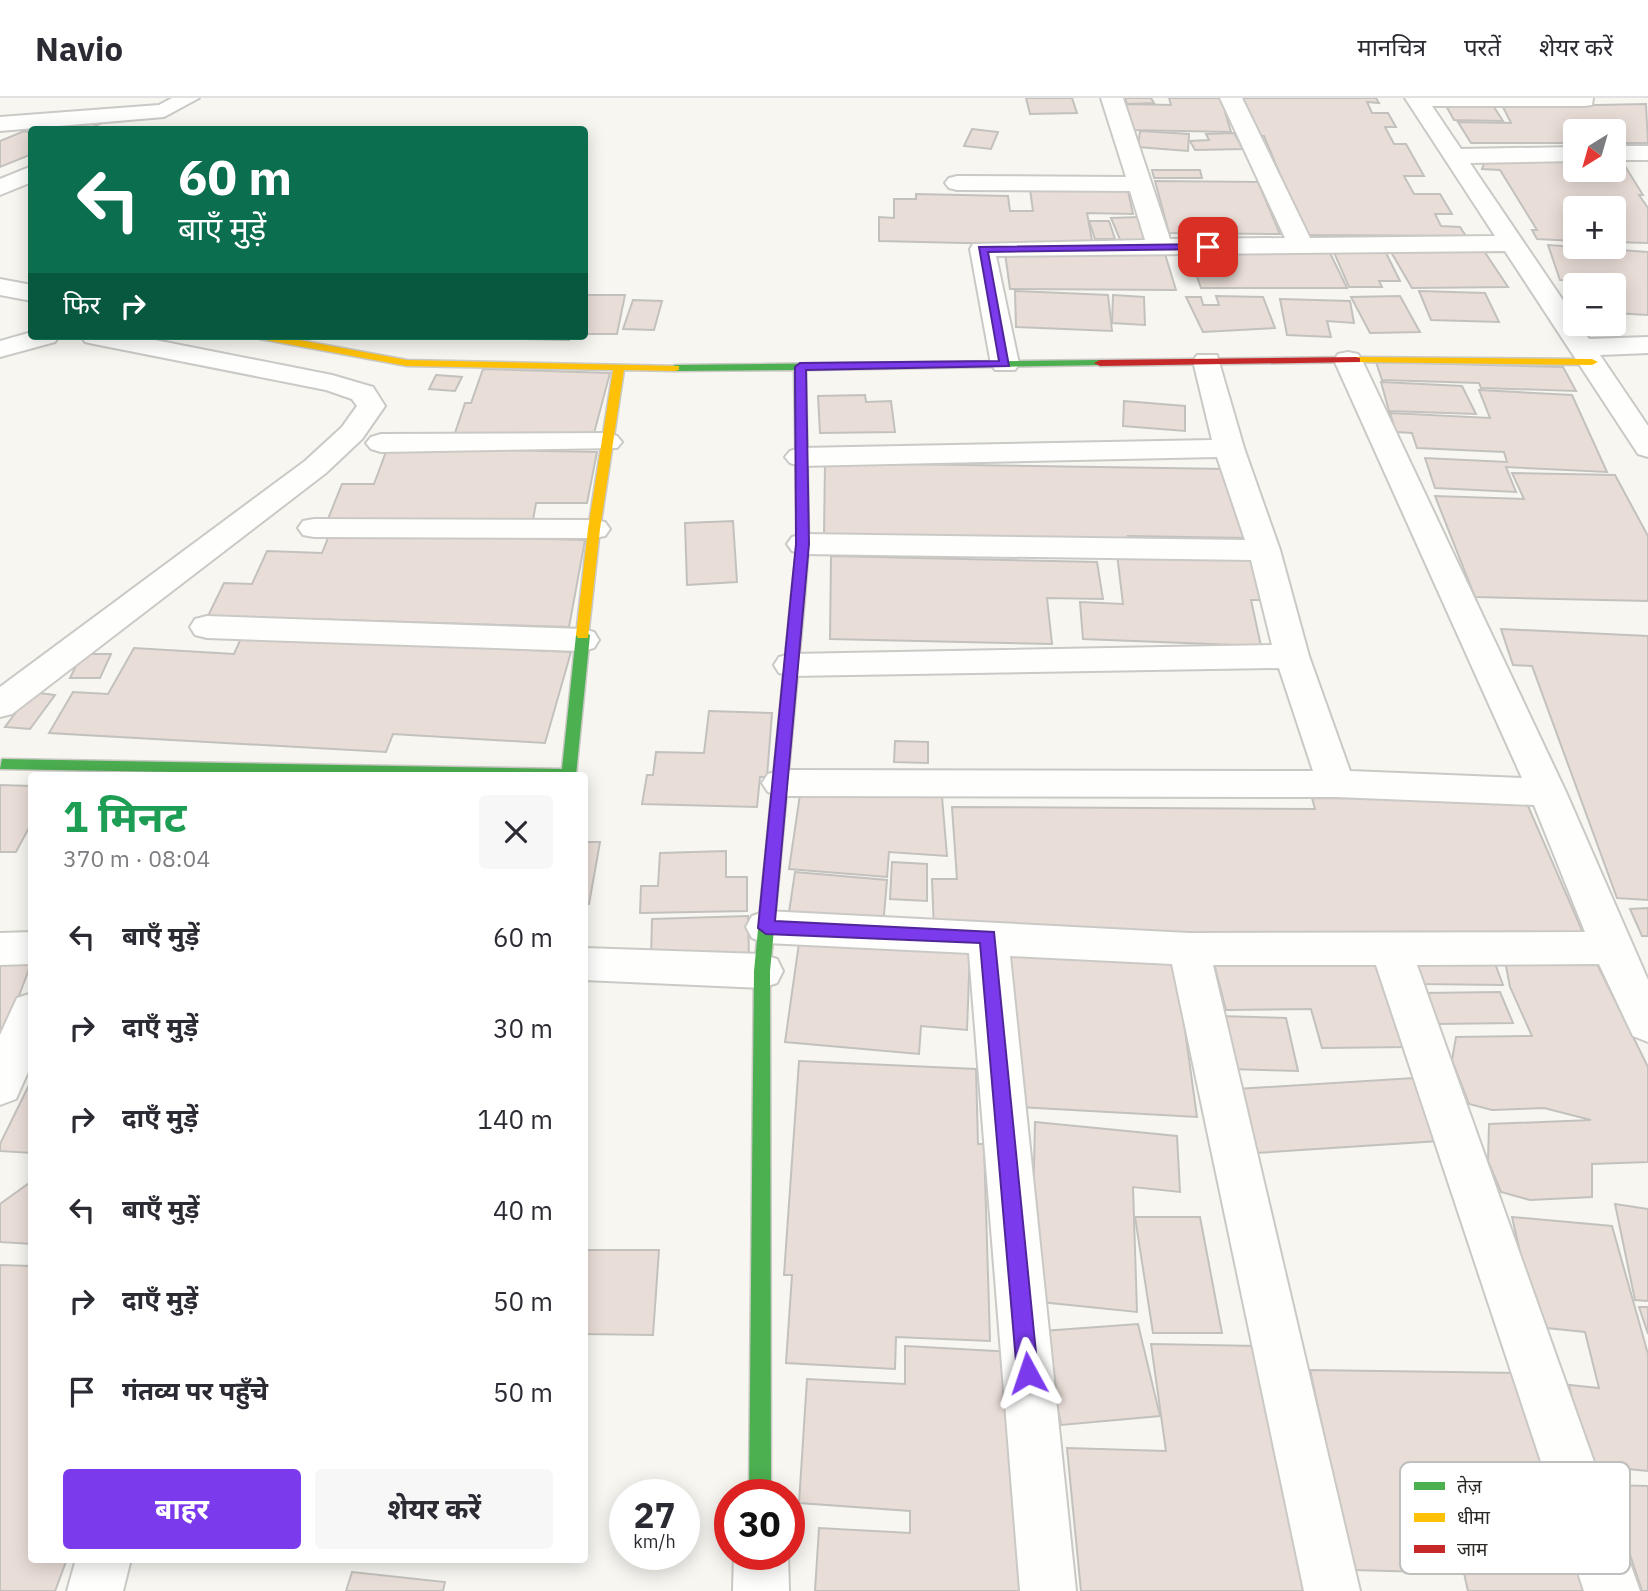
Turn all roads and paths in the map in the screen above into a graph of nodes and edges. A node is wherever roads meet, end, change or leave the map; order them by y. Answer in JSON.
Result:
{"nodes":[{"id":1,"x":188,"y":98,"type":"edge"},
{"id":2,"x":1112,"y":98,"type":"edge"},
{"id":3,"x":1231,"y":98,"type":"edge"},
{"id":4,"x":1582,"y":98,"type":"edge"},
{"id":5,"x":1417,"y":99,"type":"edge"},
{"id":6,"x":164,"y":111,"type":"junction"},
{"id":7,"x":1,"y":113,"type":"edge"},
{"id":8,"x":133,"y":126,"type":"edge"},
{"id":9,"x":1626,"y":153,"type":"edge"},
{"id":10,"x":1648,"y":153,"type":"edge"},
{"id":11,"x":1563,"y":154,"type":"edge"},
{"id":12,"x":1454,"y":156,"type":"junction"},
{"id":13,"x":28,"y":175,"type":"edge"},
{"id":14,"x":957,"y":183,"type":"dead end"},
{"id":15,"x":1140,"y":184,"type":"junction"},
{"id":16,"x":0,"y":188,"type":"edge"},
{"id":17,"x":1513,"y":243,"type":"junction"},
{"id":18,"x":1301,"y":246,"type":"junction"},
{"id":19,"x":1160,"y":247,"type":"junction"},
{"id":20,"x":0,"y":286,"type":"edge"},
{"id":21,"x":28,"y":292,"type":"edge"},
{"id":22,"x":114,"y":340,"type":"edge"},
{"id":23,"x":282,"y":340,"type":"edge"},
{"id":24,"x":1648,"y":345,"type":"edge"},
{"id":25,"x":1587,"y":355,"type":"junction"},
{"id":26,"x":1348,"y":360,"type":"junction"},
{"id":27,"x":1207,"y":361,"type":"junction"},
{"id":28,"x":1005,"y":364,"type":"junction"},
{"id":29,"x":800,"y":367,"type":"junction"},
{"id":30,"x":620,"y":369,"type":"junction"},
{"id":31,"x":607,"y":442,"type":"junction"},
{"id":32,"x":381,"y":443,"type":"dead end"},
{"id":33,"x":1229,"y":448,"type":"junction"},
{"id":34,"x":1648,"y":448,"type":"edge"},
{"id":35,"x":800,"y":457,"type":"junction"},
{"id":36,"x":314,"y":528,"type":"dead end"},
{"id":37,"x":594,"y":529,"type":"junction"},
{"id":38,"x":803,"y":544,"type":"junction"},
{"id":39,"x":1264,"y":550,"type":"junction"},
{"id":40,"x":207,"y":627,"type":"dead end"},
{"id":41,"x":582,"y":639,"type":"junction"},
{"id":42,"x":1292,"y":656,"type":"junction"},
{"id":43,"x":791,"y":665,"type":"junction"},
{"id":44,"x":0,"y":705,"type":"edge"},
{"id":45,"x":2,"y":764,"type":"dead end"},
{"id":46,"x":456,"y":772,"type":"edge"},
{"id":47,"x":569,"y":772,"type":"edge"},
{"id":48,"x":781,"y":783,"type":"junction"},
{"id":49,"x":1336,"y":784,"type":"junction"},
{"id":50,"x":1547,"y":792,"type":"junction"},
{"id":51,"x":766,"y":928,"type":"junction"},
{"id":52,"x":988,"y":937,"type":"junction"},
{"id":53,"x":28,"y":948,"type":"edge"},
{"id":54,"x":1391,"y":948,"type":"junction"},
{"id":55,"x":1612,"y":948,"type":"junction"},
{"id":56,"x":0,"y":949,"type":"edge"},
{"id":57,"x":1189,"y":949,"type":"junction"},
{"id":58,"x":588,"y":964,"type":"edge"},
{"id":59,"x":762,"y":971,"type":"junction"},
{"id":60,"x":28,"y":1020,"type":"edge"},
{"id":61,"x":1648,"y":1024,"type":"edge"},
{"id":62,"x":0,"y":1086,"type":"edge"},
{"id":63,"x":1568,"y":1462,"type":"edge"},
{"id":64,"x":760,"y":1479,"type":"edge"},
{"id":65,"x":103,"y":1563,"type":"edge"},
{"id":66,"x":761,"y":1570,"type":"edge"},
{"id":67,"x":1606,"y":1574,"type":"edge"},
{"id":68,"x":95,"y":1591,"type":"edge"},
{"id":69,"x":761,"y":1591,"type":"edge"},
{"id":70,"x":1048,"y":1591,"type":"edge"},
{"id":71,"x":1332,"y":1591,"type":"edge"},
{"id":72,"x":1612,"y":1591,"type":"edge"}],
"edges":[{"from":1,"to":6,"type":"street"},
{"from":2,"to":15,"type":"street"},
{"from":3,"to":18,"type":"street"},
{"from":4,"to":5,"type":"street"},
{"from":5,"to":12,"type":"street"},
{"from":6,"to":7,"type":"street"},
{"from":6,"to":8,"type":"street"},
{"from":9,"to":10,"type":"street"},
{"from":11,"to":12,"type":"street"},
{"from":12,"to":17,"type":"street"},
{"from":13,"to":16,"type":"street"},
{"from":14,"to":15,"type":"street"},
{"from":15,"to":19,"type":"street"},
{"from":17,"to":18,"type":"street"},
{"from":17,"to":25,"type":"street"},
{"from":18,"to":19,"type":"street"},
{"from":19,"to":28,"type":"street"},
{"from":20,"to":21,"type":"street"},
{"from":22,"to":44,"type":"street"},
{"from":23,"to":30,"type":"street"},
{"from":24,"to":25,"type":"street"},
{"from":25,"to":26,"type":"street"},
{"from":25,"to":34,"type":"street"},
{"from":26,"to":27,"type":"street"},
{"from":26,"to":50,"type":"street"},
{"from":27,"to":28,"type":"street"},
{"from":27,"to":33,"type":"street"},
{"from":28,"to":29,"type":"street"},
{"from":29,"to":30,"type":"street"},
{"from":29,"to":35,"type":"street"},
{"from":30,"to":31,"type":"street"},
{"from":31,"to":32,"type":"street"},
{"from":31,"to":37,"type":"street"},
{"from":33,"to":35,"type":"street"},
{"from":33,"to":39,"type":"street"},
{"from":35,"to":38,"type":"street"},
{"from":36,"to":37,"type":"street"},
{"from":37,"to":41,"type":"street"},
{"from":38,"to":39,"type":"street"},
{"from":38,"to":43,"type":"street"},
{"from":39,"to":42,"type":"street"},
{"from":40,"to":41,"type":"street"},
{"from":41,"to":47,"type":"street"},
{"from":42,"to":43,"type":"street"},
{"from":42,"to":49,"type":"street"},
{"from":43,"to":48,"type":"street"},
{"from":45,"to":46,"type":"street"},
{"from":48,"to":49,"type":"street"},
{"from":48,"to":51,"type":"street"},
{"from":49,"to":50,"type":"street"},
{"from":50,"to":55,"type":"street"},
{"from":51,"to":52,"type":"street"},
{"from":51,"to":59,"type":"street"},
{"from":52,"to":57,"type":"street"},
{"from":52,"to":70,"type":"street"},
{"from":53,"to":56,"type":"street"},
{"from":54,"to":55,"type":"street"},
{"from":54,"to":57,"type":"street"},
{"from":54,"to":63,"type":"street"},
{"from":55,"to":61,"type":"street"},
{"from":57,"to":71,"type":"street"},
{"from":58,"to":59,"type":"street"},
{"from":59,"to":64,"type":"street"},
{"from":60,"to":62,"type":"street"},
{"from":65,"to":68,"type":"street"},
{"from":66,"to":69,"type":"street"},
{"from":67,"to":72,"type":"street"}]}
